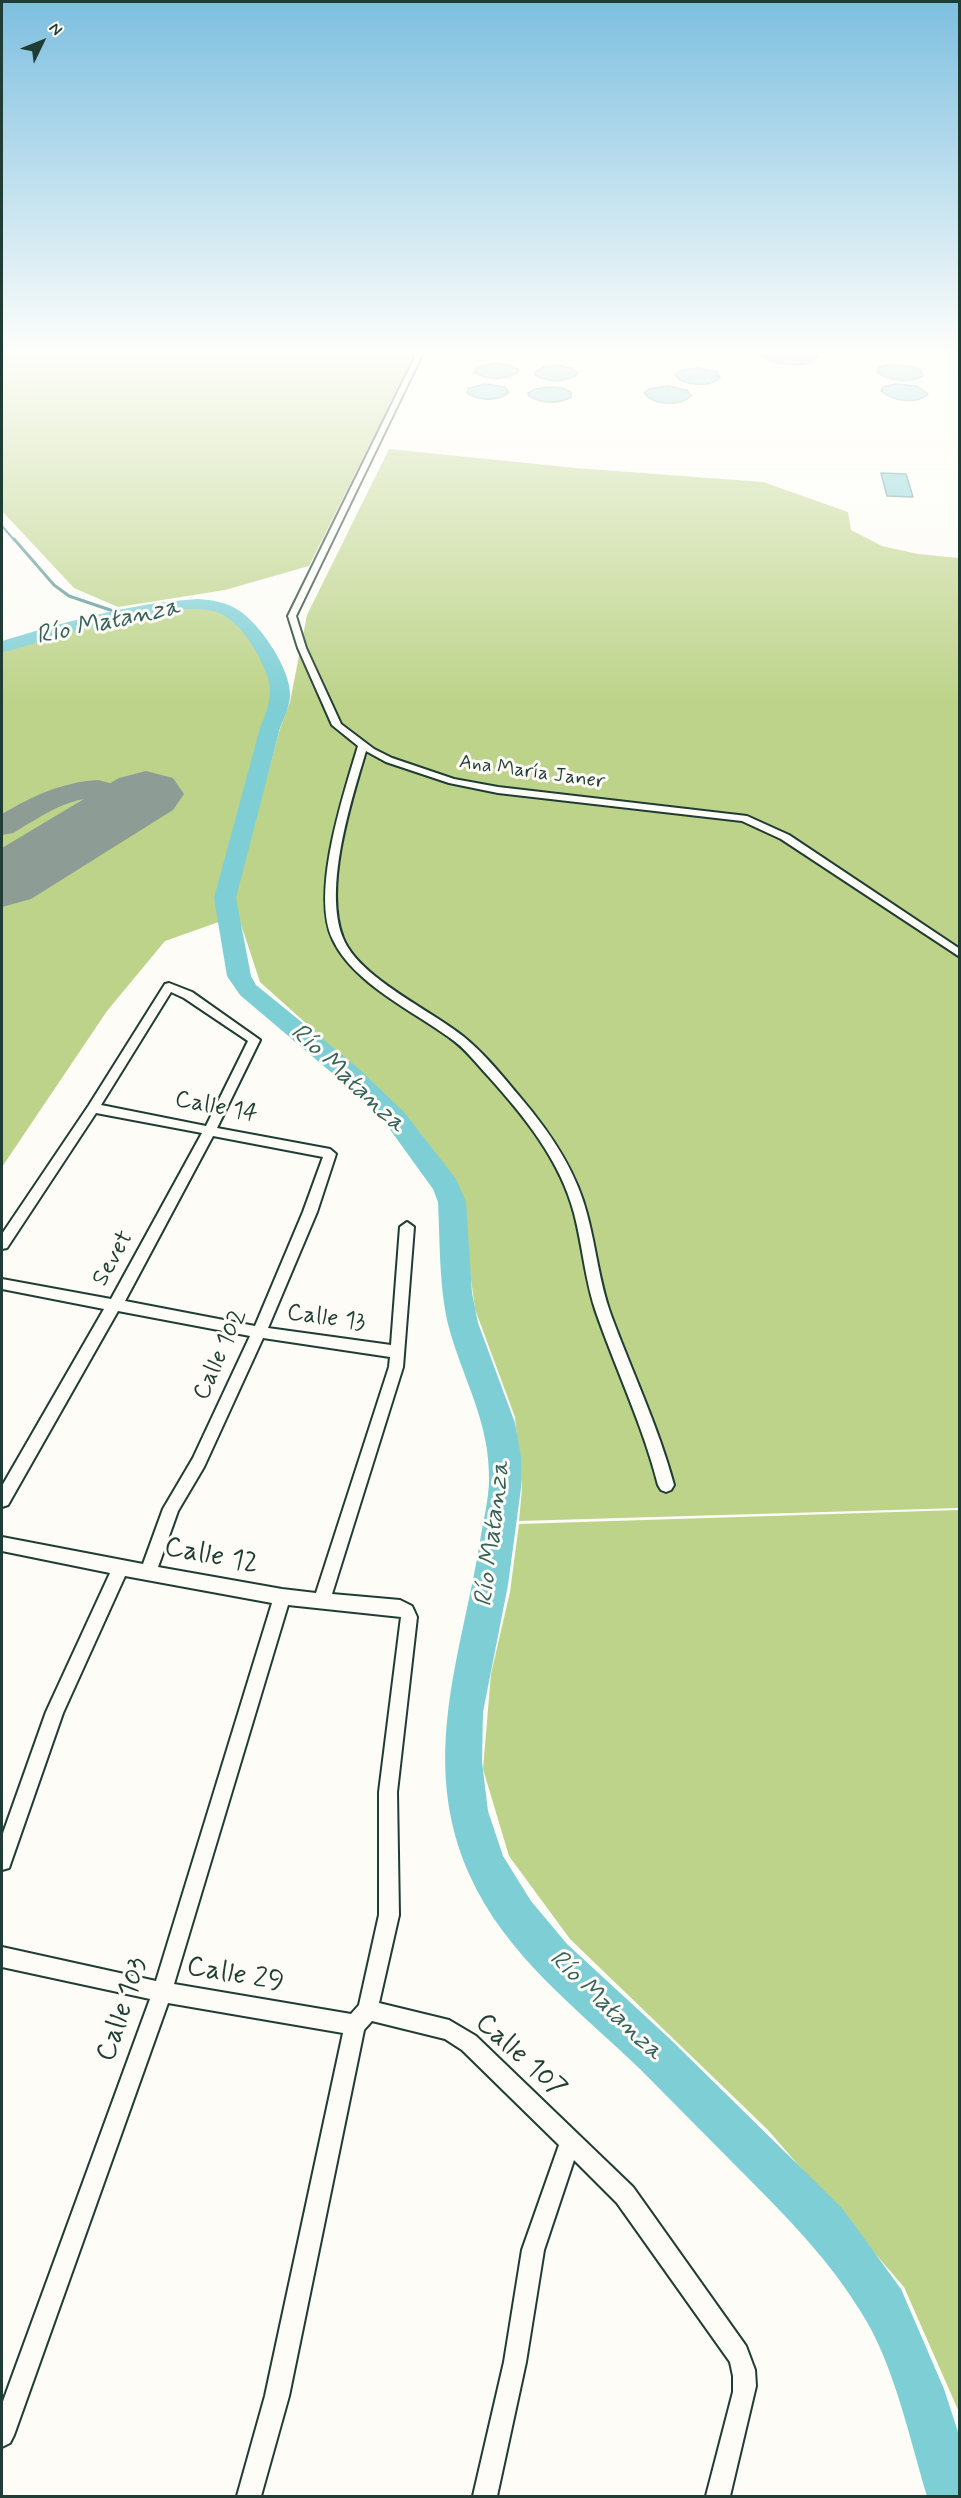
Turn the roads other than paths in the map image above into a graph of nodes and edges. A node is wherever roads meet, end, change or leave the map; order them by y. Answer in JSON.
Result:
{"nodes":[{"id":1,"x":362,"y":472,"type":"edge"},
{"id":2,"x":363,"y":746,"type":"junction"},
{"id":3,"x":960,"y":954,"type":"edge"},
{"id":4,"x":93,"y":1108,"type":"junction"},
{"id":5,"x":210,"y":1130,"type":"junction"},
{"id":6,"x":330,"y":1154,"type":"joint"},
{"id":7,"x":407,"y":1227,"type":"dead end"},
{"id":8,"x":2,"y":1244,"type":"edge"},
{"id":9,"x":2,"y":1284,"type":"edge"},
{"id":10,"x":114,"y":1305,"type":"junction"},
{"id":11,"x":259,"y":1332,"type":"junction"},
{"id":12,"x":397,"y":1352,"type":"junction"},
{"id":13,"x":666,"y":1485,"type":"dead end"},
{"id":14,"x":2,"y":1500,"type":"edge"},
{"id":15,"x":2,"y":1544,"type":"edge"},
{"id":16,"x":120,"y":1568,"type":"junction"},
{"id":17,"x":148,"y":1572,"type":"junction"},
{"id":18,"x":282,"y":1597,"type":"junction"},
{"id":19,"x":322,"y":1600,"type":"junction"},
{"id":20,"x":2,"y":1861,"type":"edge"},
{"id":21,"x":2,"y":1957,"type":"edge"},
{"id":22,"x":162,"y":1992,"type":"junction"},
{"id":23,"x":361,"y":2017,"type":"junction"},
{"id":24,"x":570,"y":2142,"type":"junction"},
{"id":25,"x":2,"y":2435,"type":"edge"},
{"id":26,"x":249,"y":2496,"type":"edge"},
{"id":27,"x":485,"y":2496,"type":"edge"},
{"id":28,"x":718,"y":2496,"type":"edge"}],
"edges":[{"from":1,"to":2,"type":"street","name":"Ana María Janer"},
{"from":2,"to":3,"type":"street","name":"Ana María Janer"},
{"from":2,"to":13,"type":"street"},
{"from":4,"to":5,"type":"street","name":"Calle 14"},
{"from":4,"to":5,"type":"street","name":"Sevet"},
{"from":4,"to":8,"type":"street"},
{"from":5,"to":6,"type":"street","name":"Calle 14"},
{"from":5,"to":10,"type":"street","name":"Sevet"},
{"from":6,"to":11,"type":"street","name":"Calle 102"},
{"from":7,"to":12,"type":"street"},
{"from":9,"to":10,"type":"street","name":"Calle 13"},
{"from":10,"to":11,"type":"street","name":"Calle 13"},
{"from":10,"to":14,"type":"street","name":"Sevet"},
{"from":11,"to":12,"type":"street","name":"Calle 13"},
{"from":11,"to":17,"type":"street","name":"Calle 102"},
{"from":12,"to":19,"type":"street"},
{"from":15,"to":16,"type":"street","name":"Calle 12"},
{"from":16,"to":17,"type":"street","name":"Calle 12"},
{"from":16,"to":20,"type":"street"},
{"from":17,"to":18,"type":"street","name":"Calle 12"},
{"from":18,"to":19,"type":"street","name":"Calle 12"},
{"from":18,"to":22,"type":"street","name":"Calle 103"},
{"from":19,"to":23,"type":"street","name":"Calle 12"},
{"from":21,"to":22,"type":"street","name":"Calle 29"},
{"from":22,"to":23,"type":"street","name":"Calle 29"},
{"from":22,"to":25,"type":"street","name":"Calle 103"},
{"from":23,"to":24,"type":"street","name":"Calle 107"},
{"from":23,"to":26,"type":"street"},
{"from":24,"to":27,"type":"street"},
{"from":24,"to":28,"type":"street","name":"Calle 107"}]}
